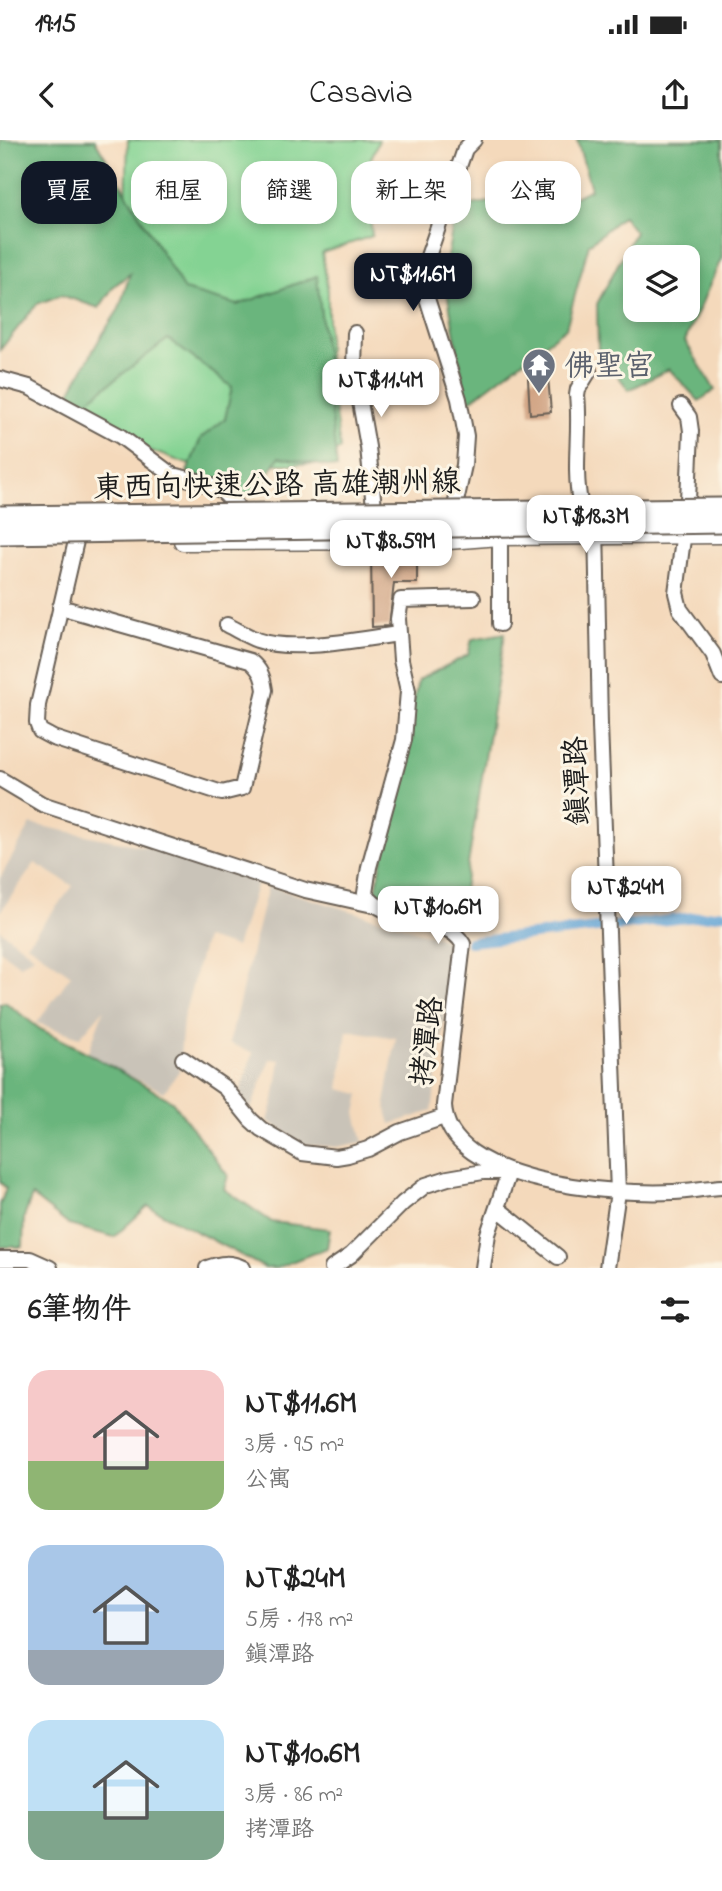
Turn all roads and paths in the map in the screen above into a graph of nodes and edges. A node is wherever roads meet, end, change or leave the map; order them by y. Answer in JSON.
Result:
{"nodes":[{"id":1,"x":474,"y":140,"type":"edge"},
{"id":2,"x":355,"y":333,"type":"dead end"},
{"id":3,"x":590,"y":371,"type":"dead end"},
{"id":4,"x":0,"y":379,"type":"edge"},
{"id":5,"x":681,"y":406,"type":"dead end"},
{"id":6,"x":722,"y":499,"type":"edge"},
{"id":7,"x":688,"y":500,"type":"junction"},
{"id":8,"x":588,"y":502,"type":"junction"},
{"id":9,"x":237,"y":506,"type":"junction"},
{"id":10,"x":374,"y":507,"type":"junction"},
{"id":11,"x":455,"y":507,"type":"junction"},
{"id":12,"x":0,"y":508,"type":"edge"},
{"id":13,"x":722,"y":508,"type":"edge"},
{"id":14,"x":0,"y":516,"type":"edge"},
{"id":15,"x":722,"y":523,"type":"edge"},
{"id":16,"x":0,"y":534,"type":"edge"},
{"id":17,"x":683,"y":534,"type":"junction"},
{"id":18,"x":722,"y":534,"type":"edge"},
{"id":19,"x":596,"y":535,"type":"junction"},
{"id":20,"x":500,"y":536,"type":"junction"},
{"id":21,"x":0,"y":540,"type":"edge"},
{"id":22,"x":448,"y":540,"type":"junction"},
{"id":23,"x":76,"y":541,"type":"junction"},
{"id":24,"x":473,"y":598,"type":"dead end"},
{"id":25,"x":60,"y":607,"type":"junction"},
{"id":26,"x":500,"y":624,"type":"dead end"},
{"id":27,"x":227,"y":625,"type":"dead end"},
{"id":28,"x":399,"y":634,"type":"junction"},
{"id":29,"x":722,"y":677,"type":"edge"},
{"id":30,"x":0,"y":779,"type":"edge"},
{"id":31,"x":373,"y":905,"type":"junction"},
{"id":32,"x":183,"y":1059,"type":"dead end"},
{"id":33,"x":444,"y":1117,"type":"junction"},
{"id":34,"x":509,"y":1172,"type":"junction"},
{"id":35,"x":722,"y":1186,"type":"edge"},
{"id":36,"x":618,"y":1192,"type":"junction"},
{"id":37,"x":497,"y":1208,"type":"junction"},
{"id":38,"x":558,"y":1257,"type":"dead end"},
{"id":39,"x":0,"y":1259,"type":"edge"},
{"id":40,"x":50,"y":1268,"type":"edge"},
{"id":41,"x":207,"y":1268,"type":"edge"},
{"id":42,"x":243,"y":1268,"type":"edge"},
{"id":43,"x":332,"y":1268,"type":"edge"},
{"id":44,"x":483,"y":1268,"type":"edge"},
{"id":45,"x":607,"y":1268,"type":"edge"}],
"edges":[{"from":1,"to":11,"type":"street"},
{"from":2,"to":10,"type":"street"},
{"from":3,"to":8,"type":"street","name":"鎮潭路"},
{"from":4,"to":9,"type":"street"},
{"from":5,"to":7,"type":"street"},
{"from":6,"to":7,"type":"main road"},
{"from":7,"to":8,"type":"main road"},
{"from":7,"to":17,"type":"street"},
{"from":8,"to":11,"type":"main road"},
{"from":8,"to":19,"type":"street","name":"鎮潭路"},
{"from":9,"to":10,"type":"main road"},
{"from":9,"to":12,"type":"main road"},
{"from":10,"to":11,"type":"main road"},
{"from":11,"to":22,"type":"street"},
{"from":13,"to":14,"type":"highway","name":"東西向快速公路 高雄潮州線","bridge":true},
{"from":15,"to":16,"type":"highway","name":"東西向快速公路 高雄潮州線","bridge":true},
{"from":17,"to":18,"type":"main road"},
{"from":17,"to":19,"type":"main road"},
{"from":17,"to":29,"type":"street"},
{"from":19,"to":20,"type":"main road"},
{"from":19,"to":36,"type":"street","name":"鎮潭路"},
{"from":20,"to":22,"type":"main road"},
{"from":20,"to":26,"type":"street"},
{"from":21,"to":23,"type":"main road"},
{"from":22,"to":23,"type":"main road"},
{"from":23,"to":25,"type":"street"},
{"from":24,"to":28,"type":"street"},
{"from":25,"to":25,"type":"street"},
{"from":27,"to":28,"type":"street"},
{"from":28,"to":31,"type":"street"},
{"from":30,"to":31,"type":"street"},
{"from":31,"to":33,"type":"street","name":"拷潭路"},
{"from":32,"to":33,"type":"street"},
{"from":33,"to":34,"type":"street","name":"拷潭路"},
{"from":34,"to":36,"type":"street","name":"拷潭路"},
{"from":34,"to":37,"type":"street"},
{"from":34,"to":43,"type":"street"},
{"from":35,"to":36,"type":"street","name":"拷潭路"},
{"from":36,"to":45,"type":"street","name":"鎮潭路"},
{"from":37,"to":38,"type":"street"},
{"from":37,"to":44,"type":"street"},
{"from":39,"to":40,"type":"street"},
{"from":41,"to":42,"type":"street"}]}
